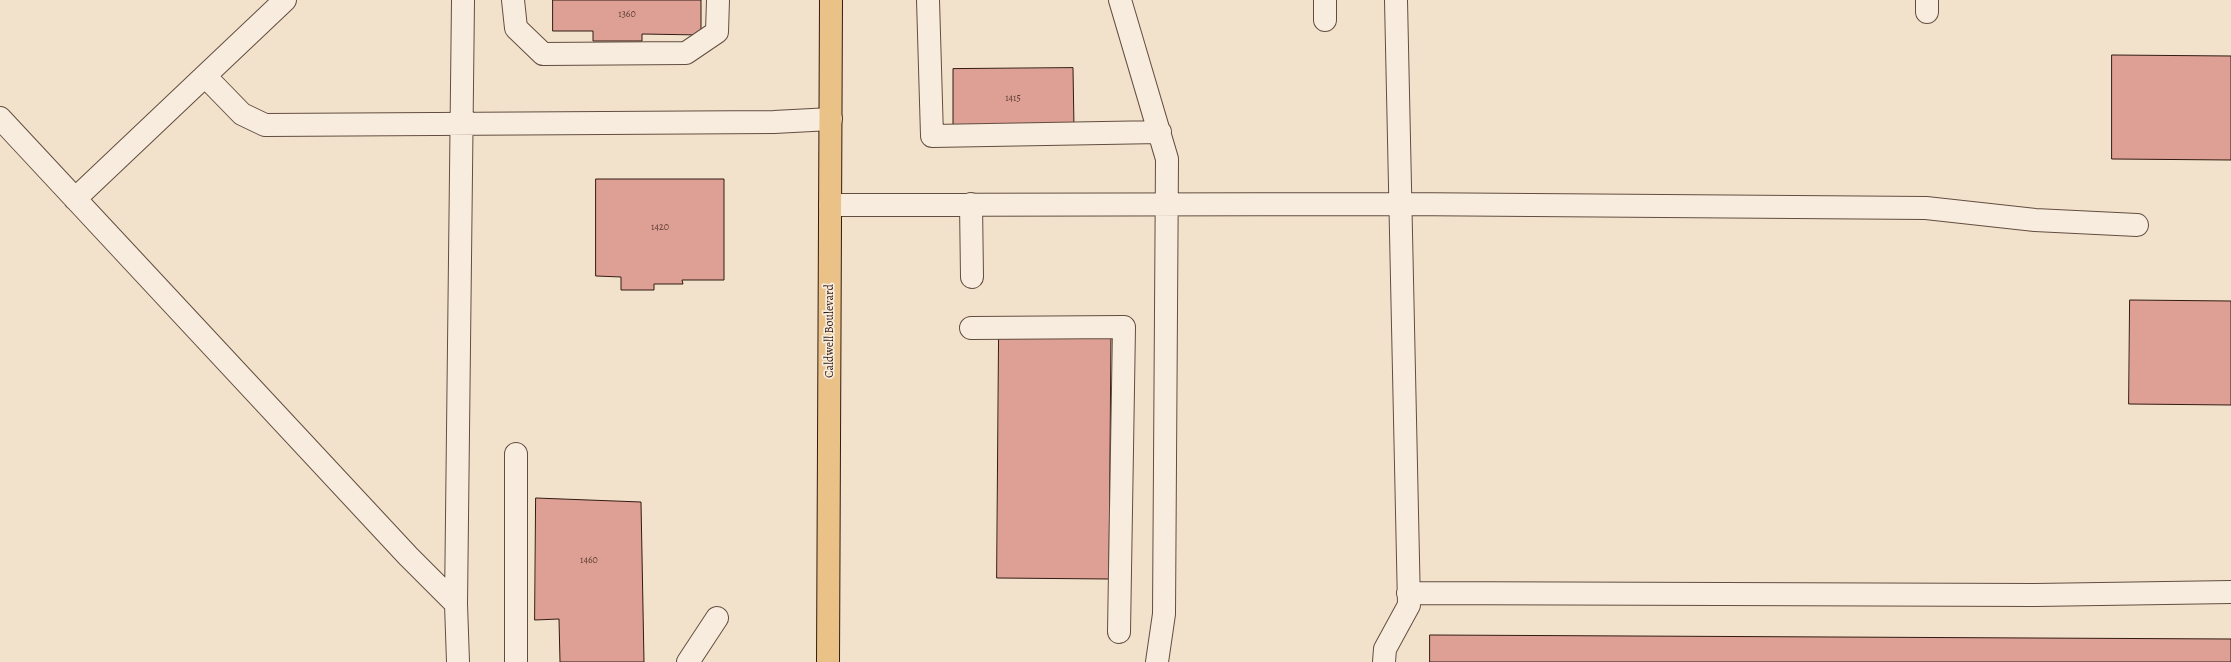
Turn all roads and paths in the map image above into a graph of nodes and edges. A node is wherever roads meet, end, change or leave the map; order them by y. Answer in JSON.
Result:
{"nodes":[{"id":1,"x":285,"y":0,"type":"edge"},
{"id":2,"x":463,"y":0,"type":"edge"},
{"id":3,"x":513,"y":0,"type":"edge"},
{"id":4,"x":718,"y":0,"type":"edge"},
{"id":5,"x":832,"y":0,"type":"edge"},
{"id":6,"x":928,"y":0,"type":"edge"},
{"id":7,"x":1120,"y":0,"type":"edge"},
{"id":8,"x":1396,"y":0,"type":"edge"},
{"id":9,"x":206,"y":76,"type":"junction"},
{"id":10,"x":0,"y":118,"type":"edge"},
{"id":11,"x":831,"y":119,"type":"junction"},
{"id":12,"x":463,"y":124,"type":"junction"},
{"id":13,"x":1160,"y":132,"type":"junction"},
{"id":14,"x":75,"y":199,"type":"junction"},
{"id":15,"x":1168,"y":203,"type":"junction"},
{"id":16,"x":971,"y":204,"type":"junction"},
{"id":17,"x":1400,"y":204,"type":"junction"},
{"id":18,"x":830,"y":205,"type":"junction"},
{"id":19,"x":2137,"y":225,"type":"dead end"},
{"id":20,"x":972,"y":277,"type":"dead end"},
{"id":21,"x":971,"y":328,"type":"dead end"},
{"id":22,"x":516,"y":454,"type":"dead end"},
{"id":23,"x":2231,"y":592,"type":"edge"},
{"id":24,"x":1408,"y":593,"type":"junction"},
{"id":25,"x":456,"y":604,"type":"junction"},
{"id":26,"x":717,"y":618,"type":"dead end"},
{"id":27,"x":1119,"y":632,"type":"dead end"},
{"id":28,"x":458,"y":662,"type":"edge"},
{"id":29,"x":516,"y":662,"type":"edge"},
{"id":30,"x":688,"y":662,"type":"edge"},
{"id":31,"x":828,"y":662,"type":"edge"},
{"id":32,"x":1157,"y":662,"type":"edge"},
{"id":33,"x":1384,"y":662,"type":"edge"}],
"edges":[{"from":1,"to":9,"type":"lane"},
{"from":2,"to":12,"type":"lane"},
{"from":3,"to":4,"type":"lane"},
{"from":5,"to":11,"type":"main road","name":"Caldwell Boulevard"},
{"from":6,"to":13,"type":"lane"},
{"from":7,"to":13,"type":"lane"},
{"from":8,"to":17,"type":"lane"},
{"from":9,"to":12,"type":"lane"},
{"from":9,"to":14,"type":"lane"},
{"from":10,"to":14,"type":"lane"},
{"from":11,"to":12,"type":"lane"},
{"from":11,"to":18,"type":"main road","name":"Caldwell Boulevard"},
{"from":12,"to":25,"type":"lane"},
{"from":13,"to":15,"type":"lane"},
{"from":14,"to":25,"type":"lane"},
{"from":15,"to":16,"type":"lane"},
{"from":15,"to":17,"type":"lane"},
{"from":15,"to":32,"type":"lane"},
{"from":16,"to":18,"type":"lane"},
{"from":16,"to":20,"type":"lane"},
{"from":17,"to":19,"type":"lane"},
{"from":17,"to":24,"type":"lane"},
{"from":18,"to":31,"type":"main road","name":"Caldwell Boulevard"},
{"from":21,"to":27,"type":"lane"},
{"from":22,"to":29,"type":"lane"},
{"from":23,"to":24,"type":"lane"},
{"from":24,"to":33,"type":"lane"},
{"from":25,"to":28,"type":"lane"},
{"from":26,"to":30,"type":"lane"}]}
